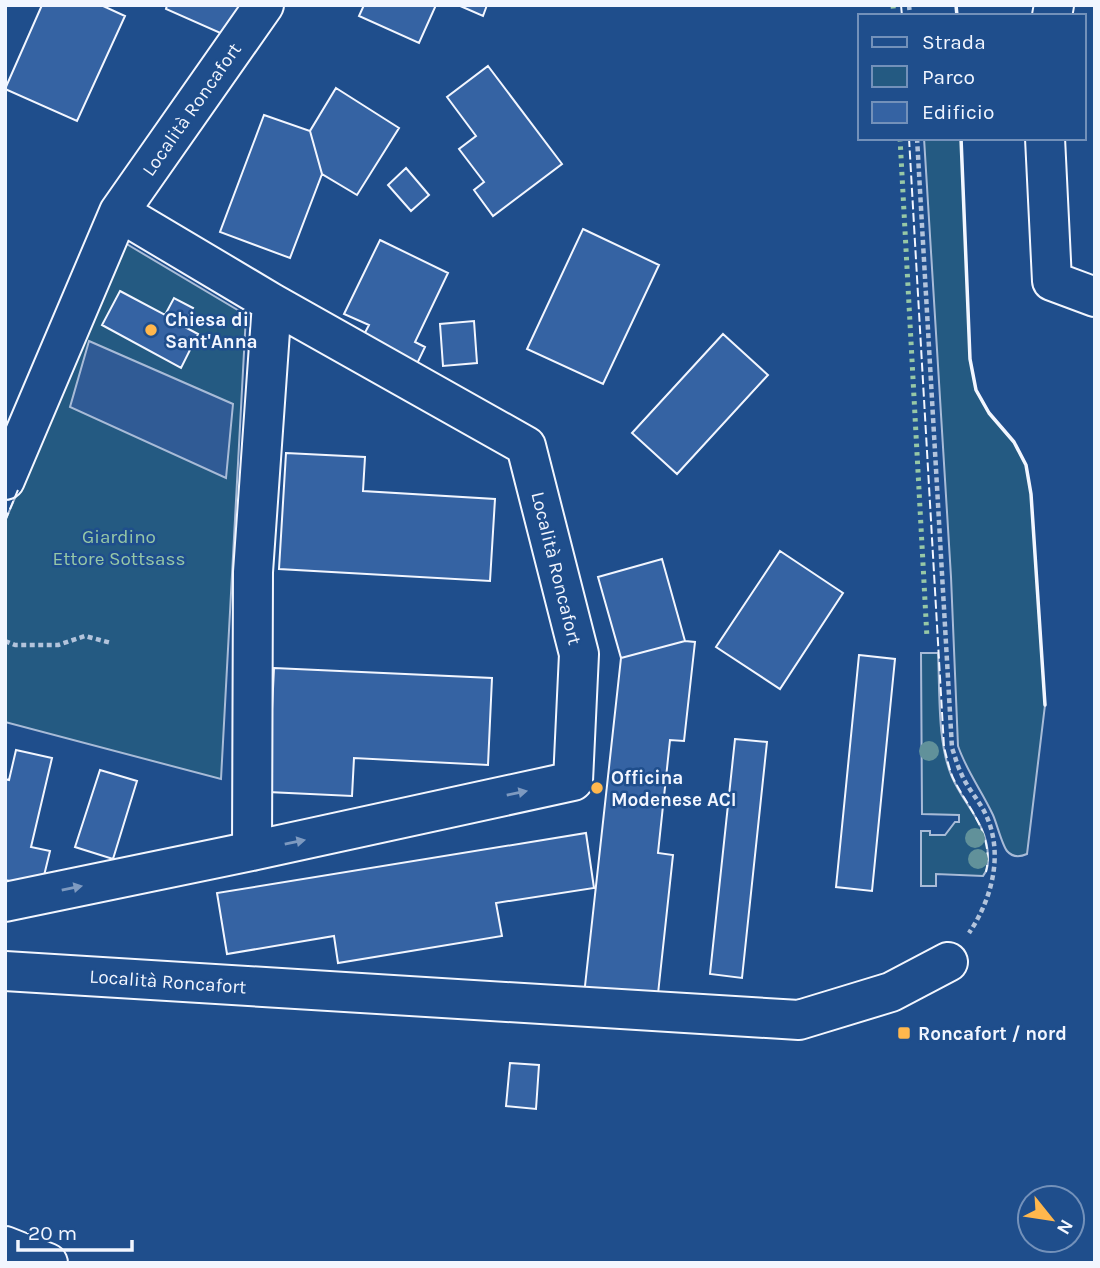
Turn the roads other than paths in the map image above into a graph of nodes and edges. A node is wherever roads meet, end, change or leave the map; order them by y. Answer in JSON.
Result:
{"nodes":[{"id":1,"x":264,"y":5,"type":"edge"},
{"id":2,"x":1045,"y":140,"type":"edge"},
{"id":3,"x":119,"y":212,"type":"junction"},
{"id":4,"x":1095,"y":297,"type":"edge"},
{"id":5,"x":272,"y":303,"type":"junction"},
{"id":6,"x":5,"y":480,"type":"edge"},
{"id":7,"x":252,"y":851,"type":"junction"},
{"id":8,"x":5,"y":902,"type":"edge"},
{"id":9,"x":948,"y":962,"type":"road end"},
{"id":10,"x":5,"y":971,"type":"edge"},
{"id":11,"x":5,"y":1246,"type":"edge"},
{"id":12,"x":48,"y":1263,"type":"edge"}],
"edges":[{"from":1,"to":3,"type":"street","name":"Località Roncafort"},
{"from":2,"to":4,"type":"street"},
{"from":3,"to":5,"type":"street","name":"Località Roncafort"},
{"from":3,"to":6,"type":"street","name":"Località Roncafort"},
{"from":5,"to":7,"type":"street"},
{"from":7,"to":5,"type":"street","name":"Località Roncafort","one_way":true},
{"from":8,"to":7,"type":"street","name":"Località Roncafort","one_way":true},
{"from":9,"to":10,"type":"street","name":"Località Roncafort"},
{"from":11,"to":12,"type":"street"}]}
